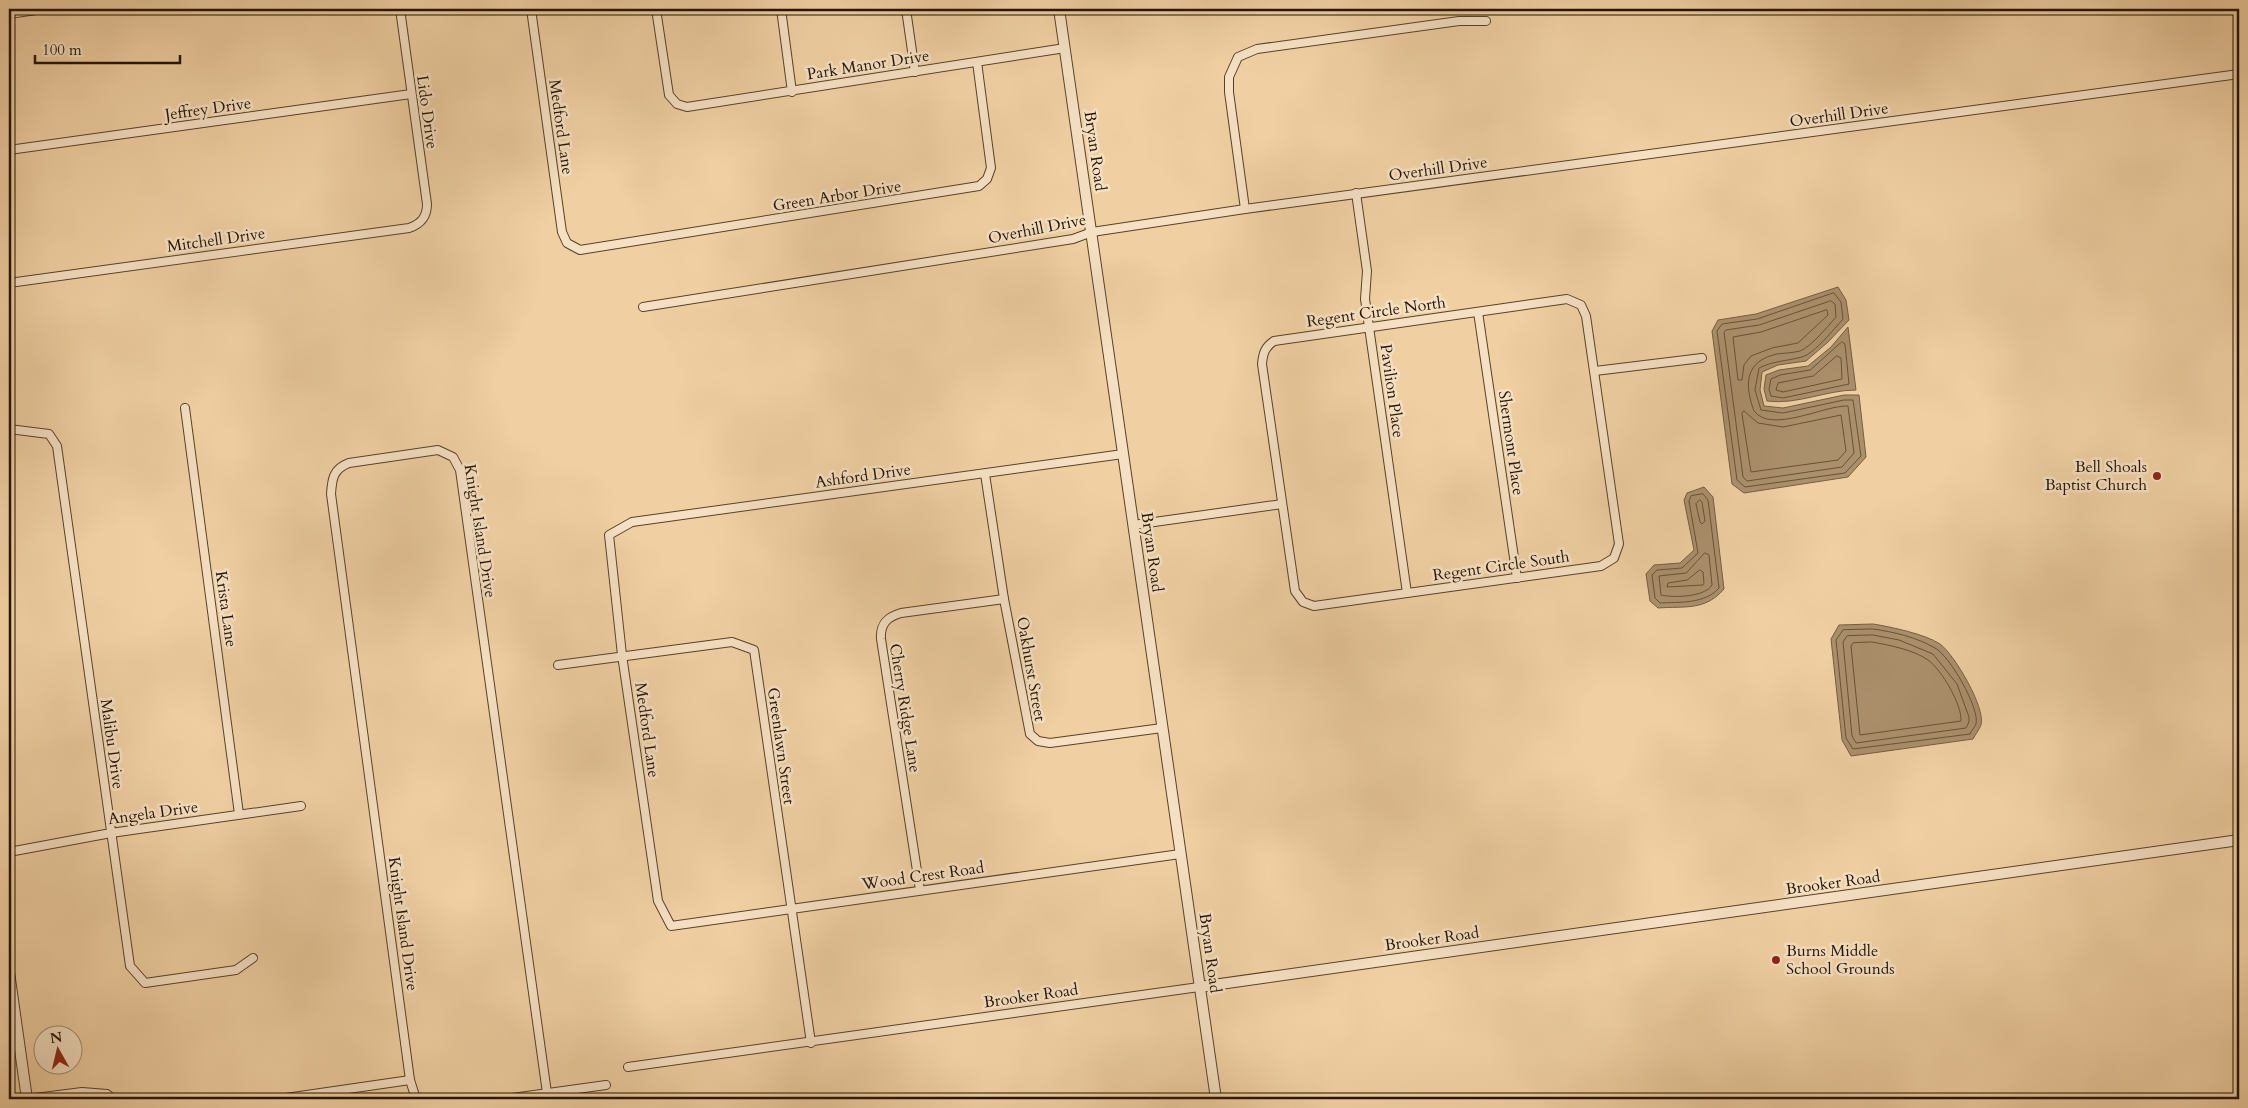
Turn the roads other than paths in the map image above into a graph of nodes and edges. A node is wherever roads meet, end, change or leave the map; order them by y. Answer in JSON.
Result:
{"nodes":[{"id":1,"x":43,"y":9,"type":"edge"},
{"id":2,"x":400,"y":9,"type":"edge"},
{"id":3,"x":531,"y":9,"type":"edge"},
{"id":4,"x":656,"y":9,"type":"edge"},
{"id":5,"x":781,"y":9,"type":"edge"},
{"id":6,"x":906,"y":9,"type":"edge"},
{"id":7,"x":1059,"y":9,"type":"edge"},
{"id":8,"x":9,"y":14,"type":"edge"},
{"id":9,"x":1486,"y":21,"type":"dead end"},
{"id":10,"x":1065,"y":48,"type":"junction"},
{"id":11,"x":977,"y":62,"type":"junction"},
{"id":12,"x":915,"y":72,"type":"junction"},
{"id":13,"x":2239,"y":74,"type":"edge"},
{"id":14,"x":792,"y":92,"type":"junction"},
{"id":15,"x":411,"y":94,"type":"junction"},
{"id":16,"x":9,"y":150,"type":"edge"},
{"id":17,"x":1356,"y":194,"type":"junction"},
{"id":18,"x":1245,"y":209,"type":"junction"},
{"id":19,"x":424,"y":218,"type":"joint"},
{"id":20,"x":1092,"y":232,"type":"junction"},
{"id":21,"x":570,"y":246,"type":"joint"},
{"id":22,"x":9,"y":283,"type":"edge"},
{"id":23,"x":643,"y":307,"type":"dead end"},
{"id":24,"x":1478,"y":312,"type":"junction"},
{"id":25,"x":1369,"y":327,"type":"junction"},
{"id":26,"x":1702,"y":358,"type":"dead end"},
{"id":27,"x":1595,"y":371,"type":"junction"},
{"id":28,"x":185,"y":408,"type":"dead end"},
{"id":29,"x":9,"y":429,"type":"edge"},
{"id":30,"x":1123,"y":454,"type":"junction"},
{"id":31,"x":985,"y":474,"type":"junction"},
{"id":32,"x":1282,"y":504,"type":"junction"},
{"id":33,"x":1133,"y":525,"type":"junction"},
{"id":34,"x":609,"y":535,"type":"joint"},
{"id":35,"x":1517,"y":578,"type":"junction"},
{"id":36,"x":1406,"y":593,"type":"junction"},
{"id":37,"x":1004,"y":599,"type":"junction"},
{"id":38,"x":622,"y":655,"type":"junction"},
{"id":39,"x":558,"y":665,"type":"dead end"},
{"id":40,"x":1162,"y":728,"type":"junction"},
{"id":41,"x":301,"y":806,"type":"dead end"},
{"id":42,"x":239,"y":814,"type":"junction"},
{"id":43,"x":111,"y":833,"type":"junction"},
{"id":44,"x":2239,"y":840,"type":"edge"},
{"id":45,"x":9,"y":852,"type":"edge"},
{"id":46,"x":1180,"y":854,"type":"junction"},
{"id":47,"x":920,"y":890,"type":"junction"},
{"id":48,"x":791,"y":909,"type":"junction"},
{"id":49,"x":671,"y":926,"type":"joint"},
{"id":50,"x":253,"y":958,"type":"dead end"},
{"id":51,"x":9,"y":972,"type":"edge"},
{"id":52,"x":1200,"y":987,"type":"junction"},
{"id":53,"x":811,"y":1043,"type":"junction"},
{"id":54,"x":628,"y":1067,"type":"dead end"},
{"id":55,"x":410,"y":1080,"type":"junction"},
{"id":56,"x":606,"y":1085,"type":"dead end"},
{"id":57,"x":547,"y":1093,"type":"junction"},
{"id":58,"x":27,"y":1099,"type":"edge"},
{"id":59,"x":113,"y":1099,"type":"edge"},
{"id":60,"x":278,"y":1099,"type":"edge"},
{"id":61,"x":416,"y":1099,"type":"edge"},
{"id":62,"x":504,"y":1099,"type":"edge"},
{"id":63,"x":1216,"y":1099,"type":"edge"}],
"edges":[{"from":1,"to":8,"type":"street"},
{"from":2,"to":15,"type":"street","name":"Lido Drive"},
{"from":3,"to":21,"type":"street","name":"Medford Lane"},
{"from":4,"to":14,"type":"street","name":"Park Manor Drive"},
{"from":5,"to":14,"type":"street"},
{"from":6,"to":12,"type":"street"},
{"from":7,"to":10,"type":"street","name":"Bryan Road"},
{"from":9,"to":18,"type":"street"},
{"from":10,"to":11,"type":"street","name":"Park Manor Drive"},
{"from":10,"to":20,"type":"street","name":"Bryan Road"},
{"from":11,"to":12,"type":"street","name":"Park Manor Drive"},
{"from":11,"to":21,"type":"street","name":"Green Arbor Drive"},
{"from":12,"to":14,"type":"street","name":"Park Manor Drive"},
{"from":13,"to":17,"type":"street","name":"Overhill Drive"},
{"from":15,"to":16,"type":"street","name":"Jeffrey Drive"},
{"from":15,"to":19,"type":"street","name":"Lido Drive"},
{"from":17,"to":18,"type":"street","name":"Overhill Drive"},
{"from":17,"to":25,"type":"street","name":"Pavilion Place"},
{"from":18,"to":20,"type":"street","name":"Overhill Drive"},
{"from":19,"to":22,"type":"street","name":"Mitchell Drive"},
{"from":20,"to":23,"type":"street","name":"Overhill Drive"},
{"from":20,"to":30,"type":"street","name":"Bryan Road"},
{"from":24,"to":25,"type":"street","name":"Regent Circle North"},
{"from":24,"to":27,"type":"street","name":"Regent Circle North"},
{"from":24,"to":35,"type":"street","name":"Shermont Place"},
{"from":25,"to":32,"type":"street","name":"Regent Circle North"},
{"from":25,"to":36,"type":"street","name":"Pavilion Place"},
{"from":26,"to":27,"type":"street"},
{"from":27,"to":35,"type":"street","name":"Regent Circle South"},
{"from":28,"to":42,"type":"street","name":"Krista Lane"},
{"from":29,"to":43,"type":"street","name":"Malibu Drive"},
{"from":30,"to":31,"type":"street","name":"Ashford Drive"},
{"from":30,"to":33,"type":"street","name":"Bryan Road"},
{"from":31,"to":34,"type":"street","name":"Ashford Drive"},
{"from":31,"to":37,"type":"street","name":"Oakhurst Street"},
{"from":32,"to":33,"type":"street"},
{"from":32,"to":36,"type":"street","name":"Regent Circle South"},
{"from":33,"to":40,"type":"street","name":"Bryan Road"},
{"from":34,"to":38,"type":"street","name":"Medford Lane"},
{"from":35,"to":36,"type":"street","name":"Regent Circle South"},
{"from":37,"to":40,"type":"street","name":"Oakhurst Street"},
{"from":37,"to":47,"type":"street","name":"Cherry Ridge Lane"},
{"from":38,"to":39,"type":"street","name":"Greenlawn Street"},
{"from":38,"to":48,"type":"street","name":"Greenlawn Street"},
{"from":38,"to":49,"type":"street","name":"Medford Lane"},
{"from":40,"to":46,"type":"street","name":"Bryan Road"},
{"from":41,"to":42,"type":"street","name":"Angela Drive"},
{"from":42,"to":43,"type":"street","name":"Angela Drive"},
{"from":43,"to":45,"type":"street","name":"Angela Drive"},
{"from":43,"to":50,"type":"street","name":"Malibu Drive"},
{"from":44,"to":52,"type":"street","name":"Brooker Road"},
{"from":46,"to":47,"type":"street","name":"Wood Crest Road"},
{"from":46,"to":52,"type":"street","name":"Bryan Road"},
{"from":47,"to":48,"type":"street","name":"Wood Crest Road"},
{"from":48,"to":49,"type":"street","name":"Wood Crest Road"},
{"from":48,"to":53,"type":"street","name":"Greenlawn Street"},
{"from":51,"to":58,"type":"street"},
{"from":52,"to":53,"type":"street","name":"Brooker Road"},
{"from":52,"to":63,"type":"street","name":"Bryan Road"},
{"from":53,"to":54,"type":"street","name":"Brooker Road"},
{"from":55,"to":57,"type":"street","name":"Knight Island Drive"},
{"from":55,"to":60,"type":"street"},
{"from":55,"to":61,"type":"street","name":"Knight Island Drive"},
{"from":56,"to":57,"type":"street"},
{"from":57,"to":62,"type":"street"},
{"from":58,"to":59,"type":"street"}]}
